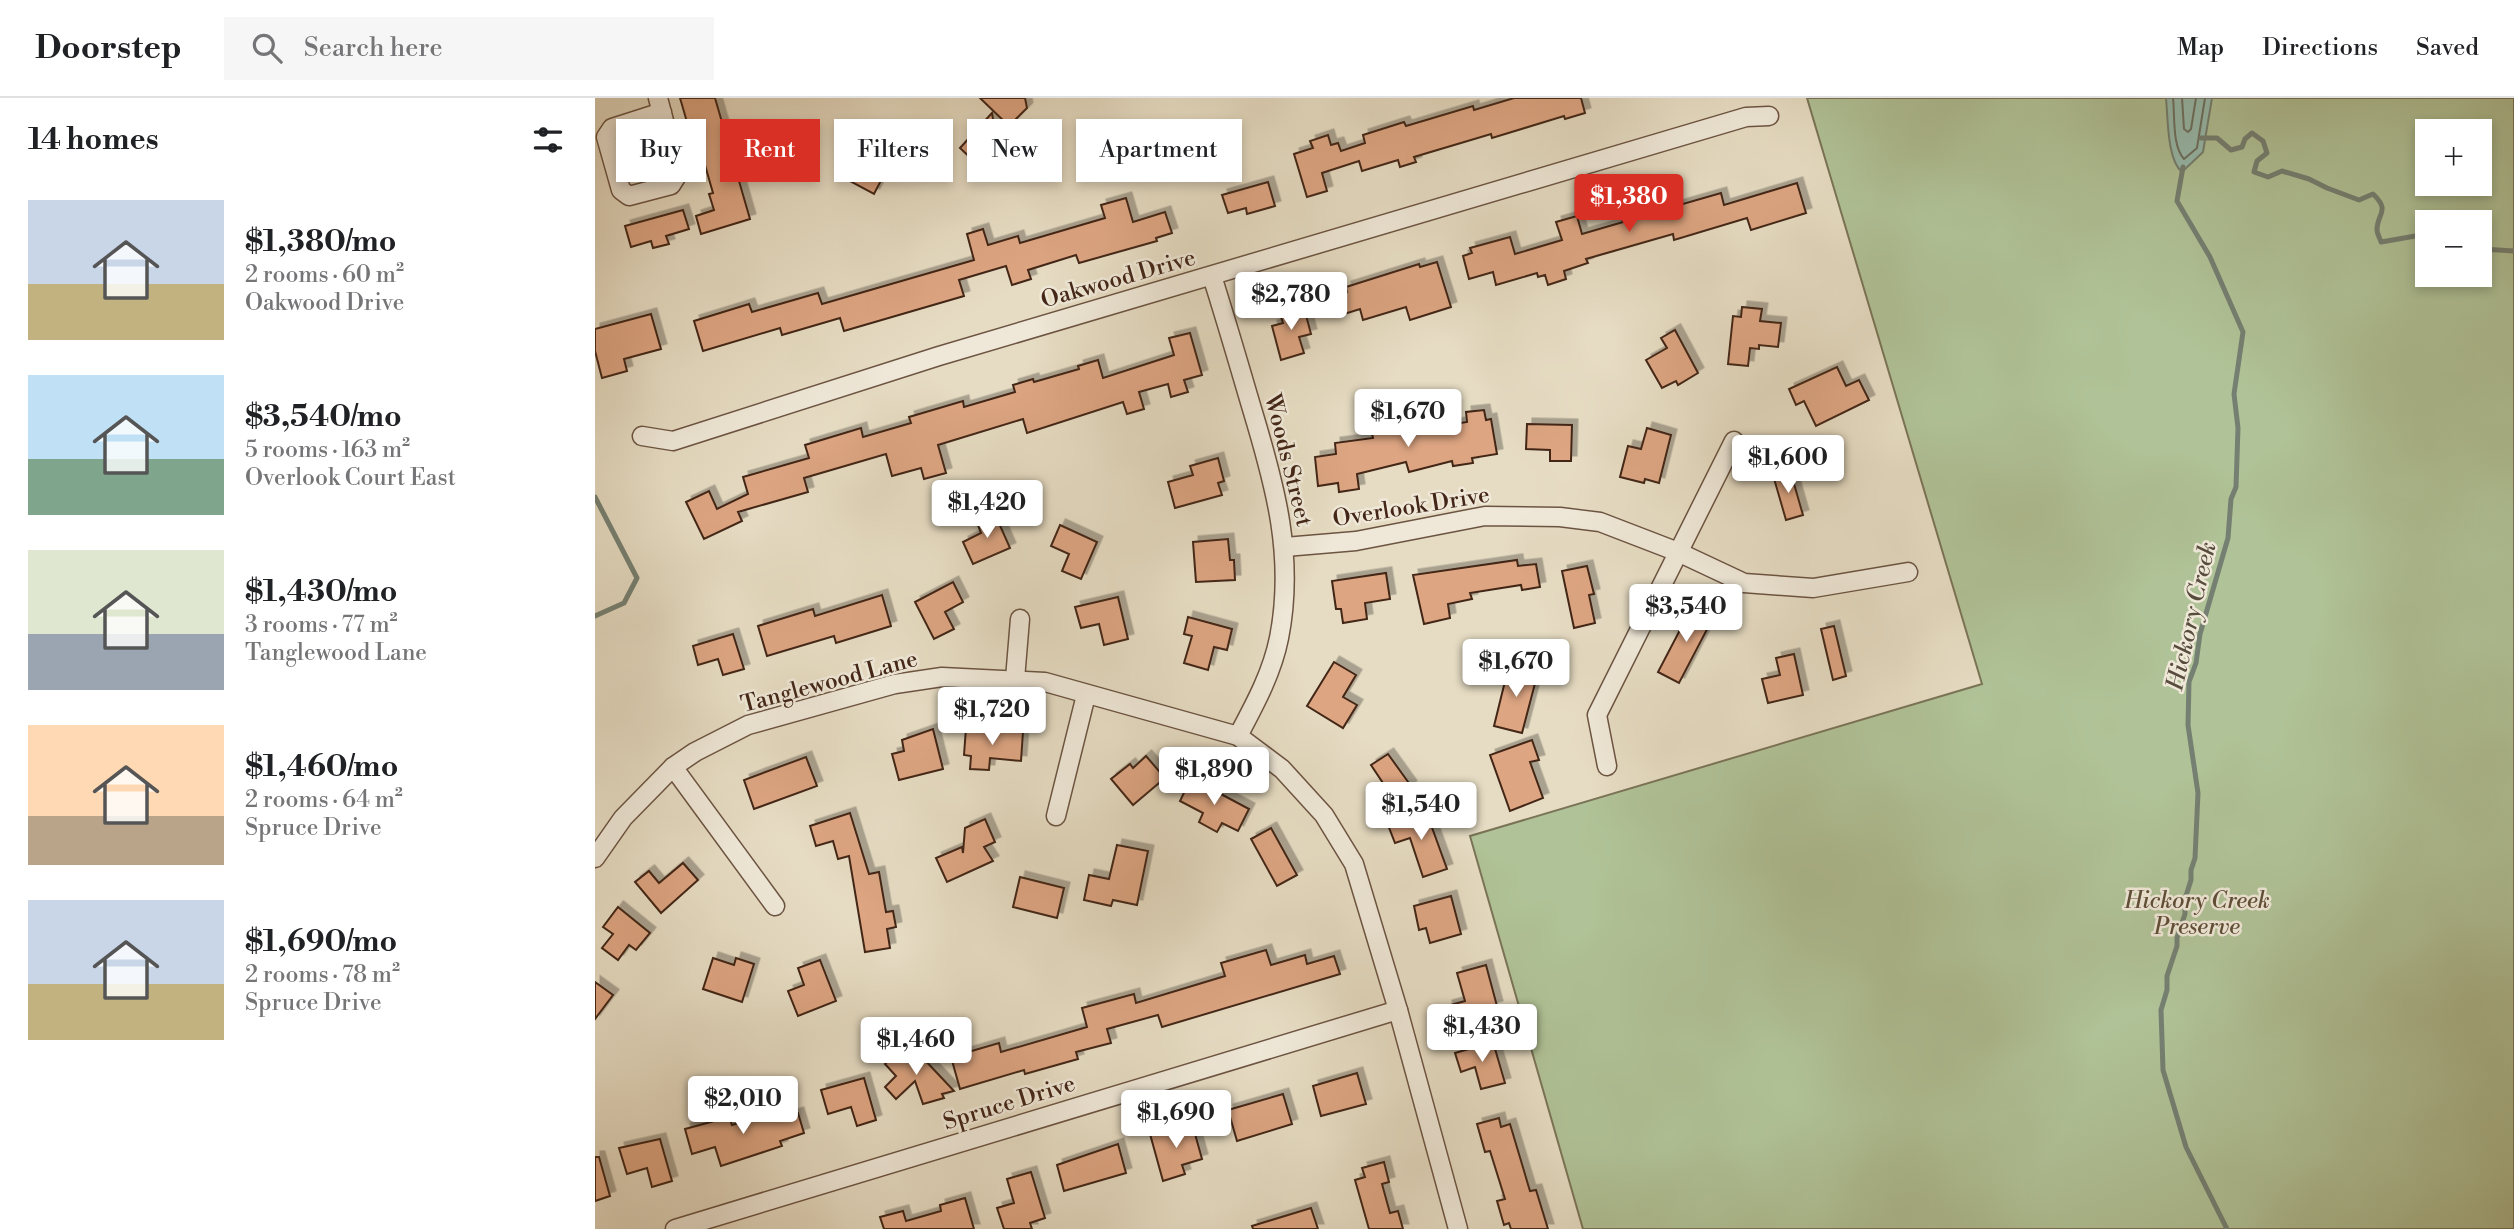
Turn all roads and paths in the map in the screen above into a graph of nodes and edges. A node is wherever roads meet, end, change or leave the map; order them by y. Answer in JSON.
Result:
{"nodes":[{"id":1,"x":660,"y":105,"type":"edge"},
{"id":2,"x":1769,"y":116,"type":"dead end"},
{"id":3,"x":1212,"y":276,"type":"junction"},
{"id":4,"x":642,"y":436,"type":"dead end"},
{"id":5,"x":1734,"y":441,"type":"dead end"},
{"id":6,"x":1285,"y":547,"type":"junction"},
{"id":7,"x":1678,"y":552,"type":"junction"},
{"id":8,"x":1908,"y":572,"type":"dead end"},
{"id":9,"x":1020,"y":619,"type":"dead end"},
{"id":10,"x":1015,"y":679,"type":"junction"},
{"id":11,"x":1086,"y":695,"type":"junction"},
{"id":12,"x":1238,"y":736,"type":"junction"},
{"id":13,"x":1607,"y":766,"type":"dead end"},
{"id":14,"x":673,"y":767,"type":"junction"},
{"id":15,"x":1056,"y":816,"type":"dead end"},
{"id":16,"x":595,"y":858,"type":"edge"},
{"id":17,"x":775,"y":906,"type":"dead end"},
{"id":18,"x":1398,"y":1010,"type":"junction"},
{"id":19,"x":675,"y":1229,"type":"edge"},
{"id":20,"x":1458,"y":1229,"type":"edge"}],
"edges":[{"from":1,"to":1,"type":"street"},
{"from":2,"to":3,"type":"street","name":"Oakwood Drive"},
{"from":3,"to":4,"type":"street","name":"Oakwood Drive"},
{"from":3,"to":6,"type":"street","name":"Woods Street"},
{"from":5,"to":7,"type":"street"},
{"from":6,"to":7,"type":"street","name":"Overlook Drive"},
{"from":6,"to":12,"type":"street","name":"Woods Street"},
{"from":7,"to":8,"type":"street","name":"Overlook Drive"},
{"from":7,"to":13,"type":"street"},
{"from":9,"to":10,"type":"street"},
{"from":10,"to":11,"type":"street","name":"Tanglewood Lane"},
{"from":10,"to":14,"type":"street","name":"Tanglewood Lane"},
{"from":11,"to":12,"type":"street","name":"Tanglewood Lane"},
{"from":11,"to":15,"type":"street"},
{"from":12,"to":18,"type":"street","name":"Tanglewood Lane"},
{"from":14,"to":16,"type":"street","name":"Tanglewood Lane"},
{"from":14,"to":17,"type":"street"},
{"from":18,"to":19,"type":"street","name":"Spruce Drive"},
{"from":18,"to":20,"type":"street","name":"Tanglewood Lane"}]}
